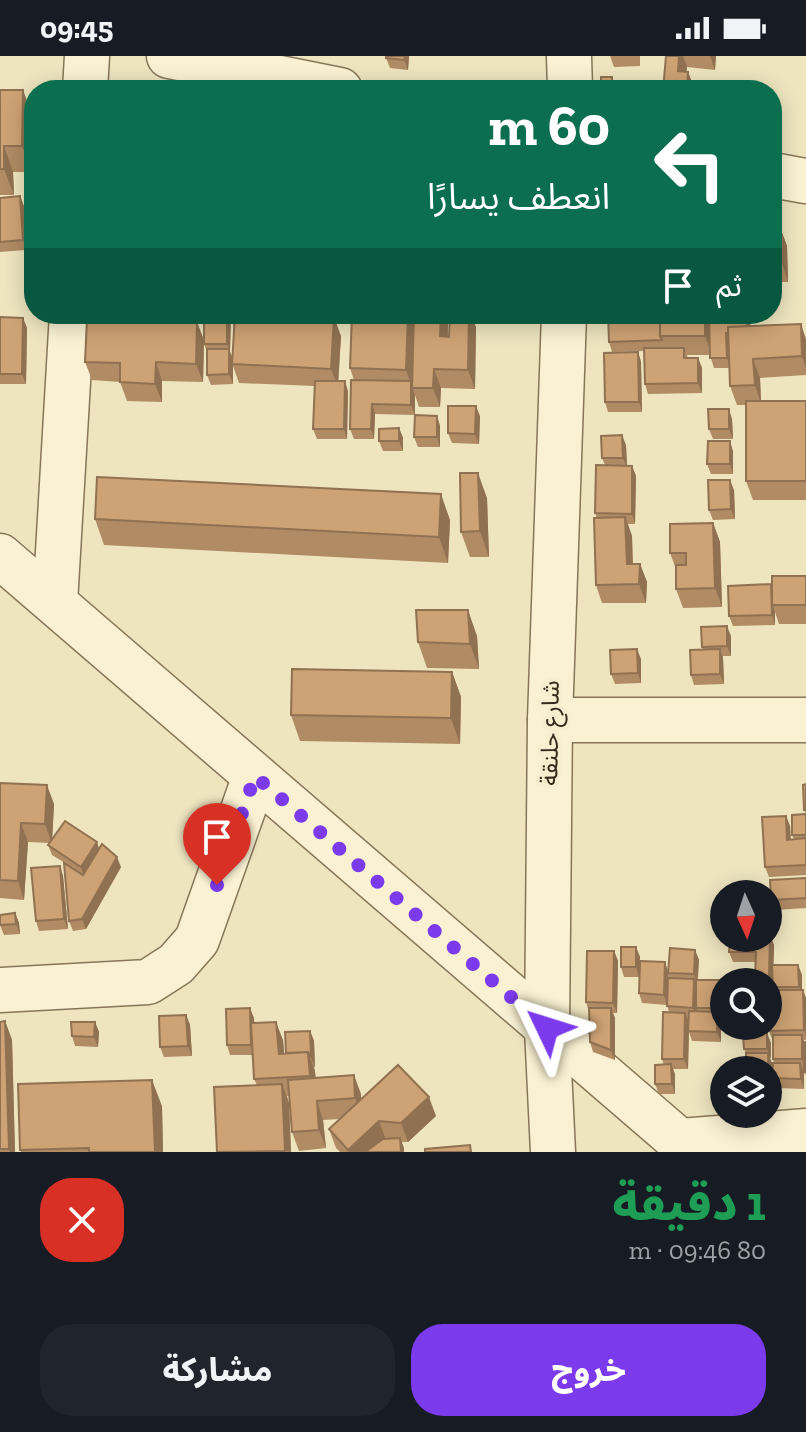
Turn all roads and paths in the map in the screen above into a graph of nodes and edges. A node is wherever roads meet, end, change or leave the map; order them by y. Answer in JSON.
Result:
{"nodes":[{"id":1,"x":87,"y":56,"type":"edge"},
{"id":2,"x":171,"y":56,"type":"edge"},
{"id":3,"x":569,"y":56,"type":"edge"},
{"id":4,"x":86,"y":80,"type":"edge"},
{"id":5,"x":290,"y":80,"type":"edge"},
{"id":6,"x":570,"y":80,"type":"edge"},
{"id":7,"x":782,"y":177,"type":"edge"},
{"id":8,"x":806,"y":181,"type":"edge"},
{"id":9,"x":71,"y":324,"type":"edge"},
{"id":10,"x":564,"y":324,"type":"edge"},
{"id":11,"x":0,"y":556,"type":"edge"},
{"id":12,"x":55,"y":603,"type":"junction"},
{"id":13,"x":550,"y":720,"type":"junction"},
{"id":14,"x":806,"y":720,"type":"edge"},
{"id":15,"x":255,"y":776,"type":"junction"},
{"id":16,"x":0,"y":990,"type":"edge"},
{"id":17,"x":547,"y":1028,"type":"junction"},
{"id":18,"x":806,"y":1131,"type":"edge"},
{"id":19,"x":686,"y":1147,"type":"edge"},
{"id":20,"x":553,"y":1152,"type":"edge"}],
"edges":[{"from":1,"to":4,"type":"street"},
{"from":2,"to":5,"type":"street"},
{"from":3,"to":6,"type":"street"},
{"from":7,"to":8,"type":"street"},
{"from":9,"to":12,"type":"street"},
{"from":10,"to":13,"type":"street","name":"شارع حلنقة"},
{"from":11,"to":12,"type":"street"},
{"from":12,"to":15,"type":"street"},
{"from":13,"to":14,"type":"street"},
{"from":13,"to":17,"type":"street","name":"شارع حلنقة"},
{"from":15,"to":16,"type":"street"},
{"from":15,"to":17,"type":"street"},
{"from":17,"to":19,"type":"street"},
{"from":17,"to":20,"type":"street","name":"شارع حلنقة"},
{"from":18,"to":19,"type":"street"}]}
